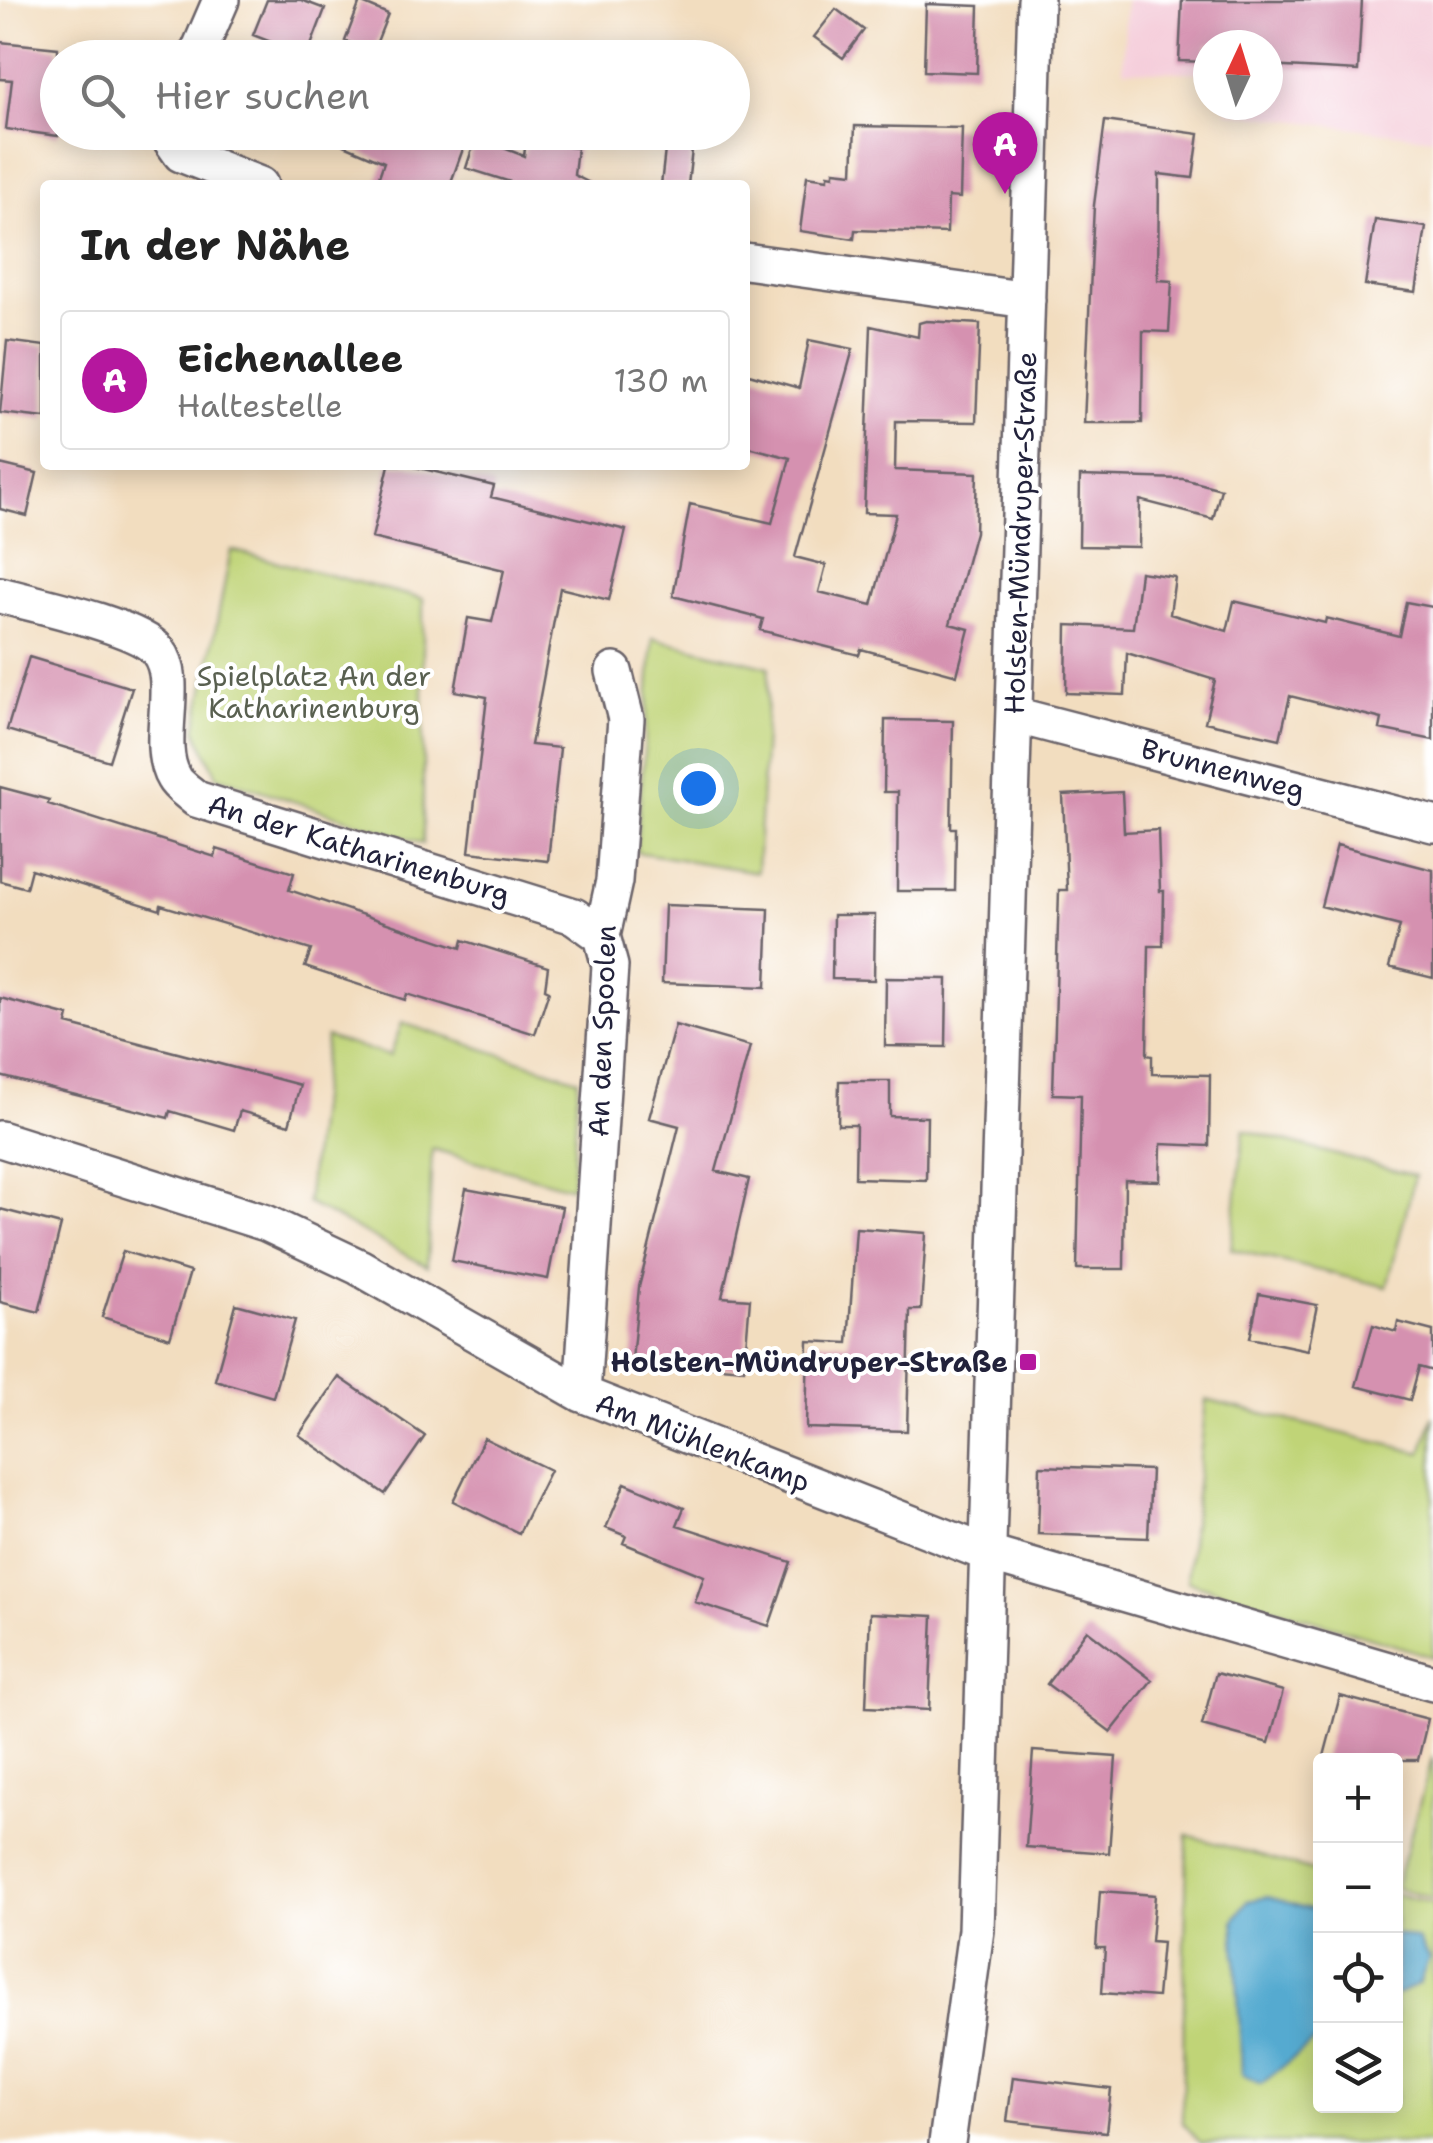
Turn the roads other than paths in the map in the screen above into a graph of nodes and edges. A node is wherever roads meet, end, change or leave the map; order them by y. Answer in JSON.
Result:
{"nodes":[{"id":1,"x":221,"y":0,"type":"edge"},
{"id":2,"x":1036,"y":0,"type":"edge"},
{"id":3,"x":204,"y":40,"type":"edge"},
{"id":4,"x":178,"y":150,"type":"edge"},
{"id":5,"x":247,"y":180,"type":"edge"},
{"id":6,"x":750,"y":262,"type":"edge"},
{"id":7,"x":1028,"y":300,"type":"junction"},
{"id":8,"x":0,"y":595,"type":"edge"},
{"id":9,"x":614,"y":671,"type":"dead end"},
{"id":10,"x":1014,"y":715,"type":"junction"},
{"id":11,"x":1433,"y":824,"type":"edge"},
{"id":12,"x":602,"y":936,"type":"junction"},
{"id":13,"x":0,"y":1139,"type":"edge"},
{"id":14,"x":582,"y":1394,"type":"junction"},
{"id":15,"x":990,"y":1554,"type":"junction"},
{"id":16,"x":1433,"y":1683,"type":"edge"},
{"id":17,"x":947,"y":2143,"type":"edge"}],
"edges":[{"from":1,"to":3,"type":"street"},
{"from":2,"to":7,"type":"street","name":"Holsten-Mündruper-Straße"},
{"from":4,"to":5,"type":"street"},
{"from":6,"to":7,"type":"street"},
{"from":7,"to":10,"type":"street","name":"Holsten-Mündruper-Straße"},
{"from":8,"to":12,"type":"street","name":"An der Katharinenburg"},
{"from":9,"to":12,"type":"street","name":"An den Spoolen"},
{"from":10,"to":11,"type":"street","name":"Brunnenweg"},
{"from":10,"to":15,"type":"street","name":"Holsten-Mündruper-Straße"},
{"from":12,"to":14,"type":"street","name":"An den Spoolen"},
{"from":13,"to":14,"type":"street","name":"Am Mühlenkamp"},
{"from":14,"to":15,"type":"street","name":"Am Mühlenkamp"},
{"from":15,"to":16,"type":"street","name":"Am Mühlenkamp"},
{"from":15,"to":17,"type":"street","name":"Holsten-Mündruper-Straße"}]}
